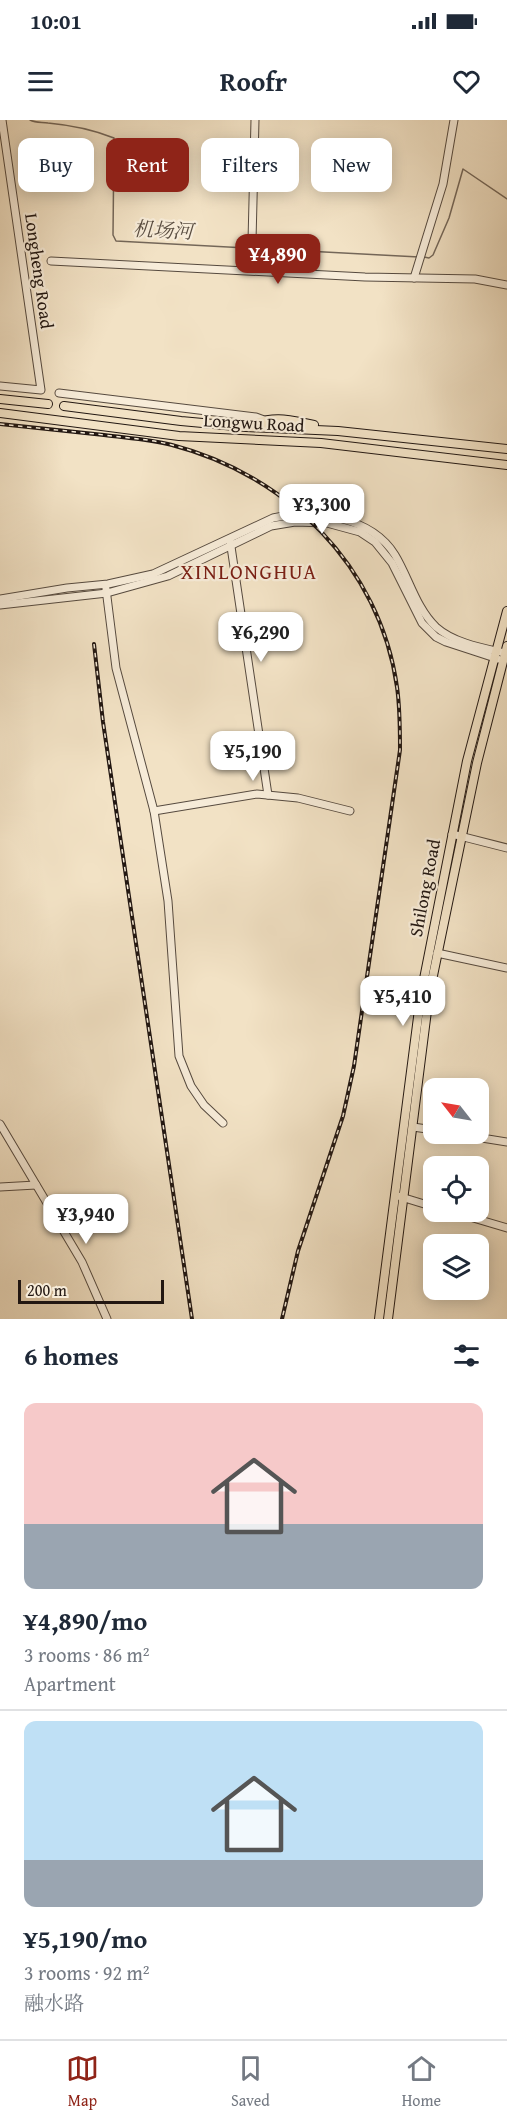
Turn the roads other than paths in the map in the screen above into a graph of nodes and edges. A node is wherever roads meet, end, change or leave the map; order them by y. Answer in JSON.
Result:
{"nodes":[{"id":1,"x":2,"y":120,"type":"edge"},
{"id":2,"x":255,"y":120,"type":"edge"},
{"id":3,"x":454,"y":120,"type":"edge"},
{"id":4,"x":252,"y":241,"type":"dead end"},
{"id":5,"x":51,"y":261,"type":"dead end"},
{"id":6,"x":414,"y":278,"type":"junction"},
{"id":7,"x":507,"y":285,"type":"edge"},
{"id":8,"x":0,"y":386,"type":"edge"},
{"id":9,"x":58,"y":393,"type":"dead end"},
{"id":10,"x":0,"y":399,"type":"edge"},
{"id":11,"x":48,"y":404,"type":"dead end"},
{"id":12,"x":64,"y":406,"type":"dead end"},
{"id":13,"x":0,"y":413,"type":"edge"},
{"id":14,"x":264,"y":420,"type":"junction"},
{"id":15,"x":246,"y":427,"type":"junction"},
{"id":16,"x":338,"y":431,"type":"junction"},
{"id":17,"x":507,"y":449,"type":"edge"},
{"id":18,"x":507,"y":465,"type":"edge"},
{"id":19,"x":230,"y":540,"type":"junction"},
{"id":20,"x":105,"y":584,"type":"junction"},
{"id":21,"x":107,"y":593,"type":"junction"},
{"id":22,"x":0,"y":600,"type":"edge"},
{"id":23,"x":0,"y":605,"type":"edge"},
{"id":24,"x":507,"y":611,"type":"edge"},
{"id":25,"x":501,"y":654,"type":"edge"},
{"id":26,"x":268,"y":795,"type":"junction"},
{"id":27,"x":154,"y":811,"type":"junction"},
{"id":28,"x":350,"y":811,"type":"dead end"},
{"id":29,"x":452,"y":834,"type":"junction"},
{"id":30,"x":462,"y":837,"type":"junction"},
{"id":31,"x":507,"y":848,"type":"edge"},
{"id":32,"x":437,"y":953,"type":"junction"},
{"id":33,"x":507,"y":968,"type":"edge"},
{"id":34,"x":223,"y":1123,"type":"dead end"},
{"id":35,"x":0,"y":1124,"type":"edge"},
{"id":36,"x":413,"y":1127,"type":"junction"},
{"id":37,"x":423,"y":1128,"type":"edge"},
{"id":38,"x":489,"y":1139,"type":"edge"},
{"id":39,"x":507,"y":1142,"type":"edge"},
{"id":40,"x":36,"y":1185,"type":"junction"},
{"id":41,"x":0,"y":1187,"type":"edge"},
{"id":42,"x":399,"y":1197,"type":"junction"},
{"id":43,"x":423,"y":1203,"type":"edge"},
{"id":44,"x":487,"y":1222,"type":"edge"},
{"id":45,"x":507,"y":1228,"type":"edge"},
{"id":46,"x":107,"y":1319,"type":"edge"},
{"id":47,"x":379,"y":1319,"type":"edge"},
{"id":48,"x":388,"y":1319,"type":"edge"}],
"edges":[{"from":1,"to":8,"type":"street","name":"Longheng Road"},
{"from":2,"to":4,"type":"street"},
{"from":3,"to":6,"type":"street"},
{"from":5,"to":6,"type":"street"},
{"from":6,"to":7,"type":"street"},
{"from":9,"to":14,"type":"street"},
{"from":10,"to":11,"type":"main road"},
{"from":12,"to":15,"type":"main road","name":"Longwu Road"},
{"from":13,"to":18,"type":"main road","name":"Longwu Road"},
{"from":14,"to":15,"type":"main road"},
{"from":14,"to":16,"type":"main road"},
{"from":15,"to":16,"type":"main road","name":"Longwu Road"},
{"from":16,"to":17,"type":"main road","name":"Longwu Road"},
{"from":19,"to":20,"type":"street"},
{"from":19,"to":21,"type":"street"},
{"from":19,"to":25,"type":"street"},
{"from":19,"to":26,"type":"street"},
{"from":20,"to":21,"type":"street"},
{"from":20,"to":22,"type":"street"},
{"from":21,"to":23,"type":"street"},
{"from":21,"to":27,"type":"street"},
{"from":24,"to":25,"type":"main road","name":"Shilong Road"},
{"from":25,"to":29,"type":"main road","name":"Shilong Road"},
{"from":25,"to":30,"type":"main road","name":"Shilong Road"},
{"from":26,"to":27,"type":"street"},
{"from":26,"to":28,"type":"street"},
{"from":27,"to":34,"type":"street"},
{"from":29,"to":30,"type":"street"},
{"from":29,"to":42,"type":"main road","name":"Shilong Road"},
{"from":30,"to":31,"type":"street"},
{"from":30,"to":32,"type":"main road","name":"Shilong Road"},
{"from":32,"to":33,"type":"street"},
{"from":32,"to":36,"type":"main road","name":"Shilong Road"},
{"from":35,"to":40,"type":"street"},
{"from":36,"to":37,"type":"street"},
{"from":36,"to":42,"type":"main road","name":"Shilong Road"},
{"from":38,"to":39,"type":"street"},
{"from":40,"to":41,"type":"street"},
{"from":40,"to":46,"type":"street"},
{"from":42,"to":43,"type":"street"},
{"from":42,"to":47,"type":"main road","name":"Shilong Road"},
{"from":42,"to":48,"type":"main road","name":"Shilong Road"},
{"from":44,"to":45,"type":"street"}]}
